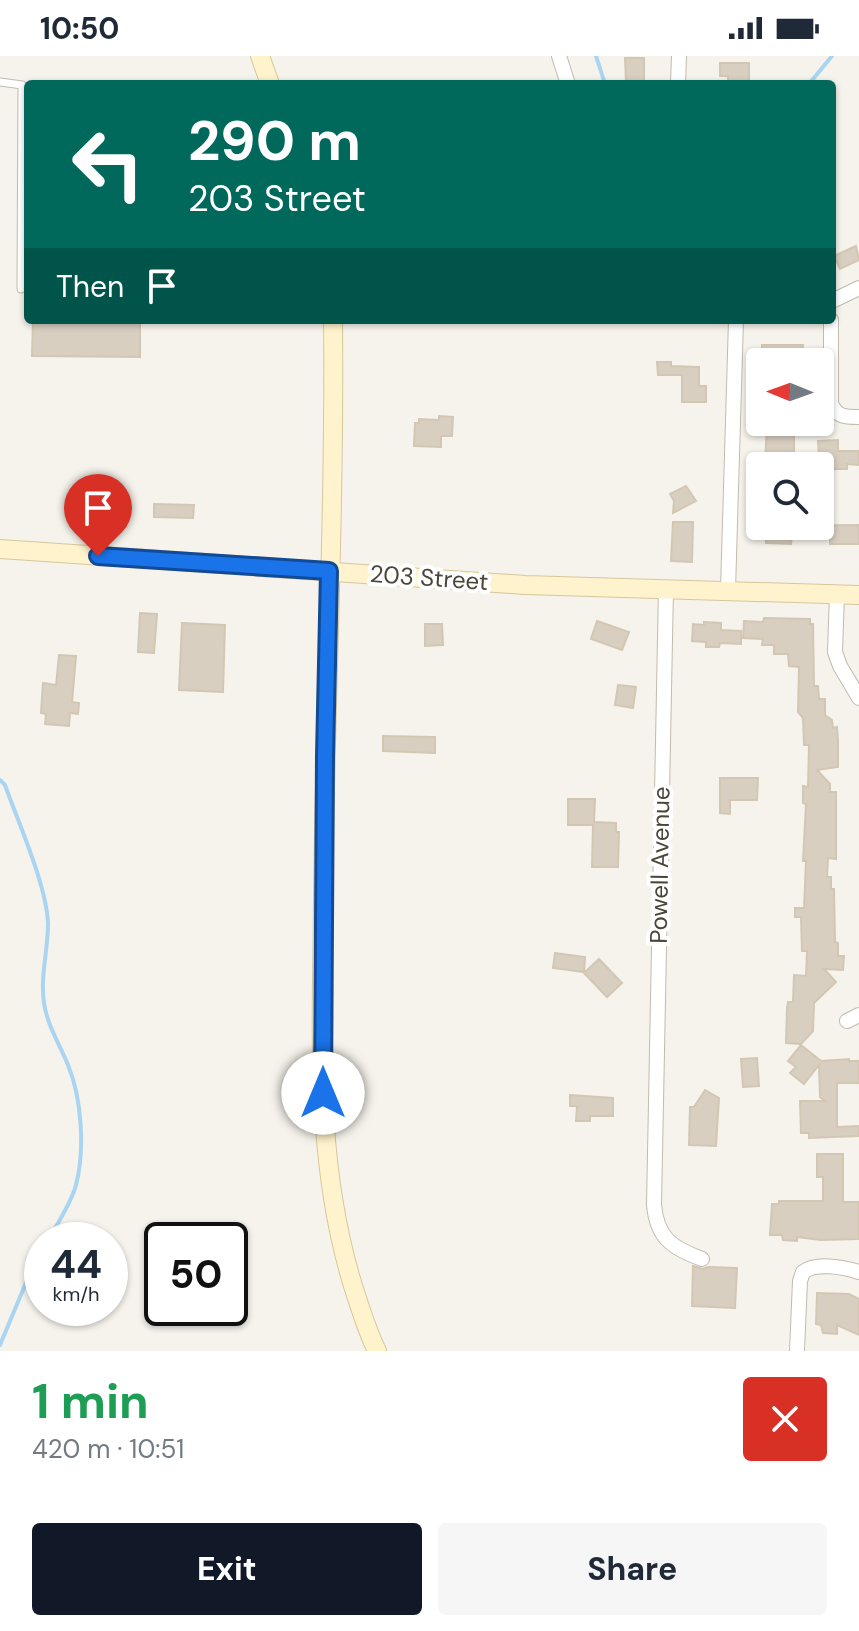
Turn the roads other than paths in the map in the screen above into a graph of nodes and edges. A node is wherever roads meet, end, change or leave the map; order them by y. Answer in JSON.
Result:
{"nodes":[{"id":1,"x":260,"y":56,"type":"edge"},
{"id":2,"x":559,"y":56,"type":"edge"},
{"id":3,"x":679,"y":56,"type":"edge"},
{"id":4,"x":269,"y":80,"type":"edge"},
{"id":5,"x":567,"y":80,"type":"edge"},
{"id":6,"x":678,"y":80,"type":"edge"},
{"id":7,"x":0,"y":82,"type":"edge"},
{"id":8,"x":859,"y":288,"type":"edge"},
{"id":9,"x":21,"y":289,"type":"dead end"},
{"id":10,"x":836,"y":299,"type":"edge"},
{"id":11,"x":333,"y":324,"type":"edge"},
{"id":12,"x":736,"y":324,"type":"edge"},
{"id":13,"x":831,"y":324,"type":"edge"},
{"id":14,"x":859,"y":417,"type":"edge"},
{"id":15,"x":0,"y":549,"type":"edge"},
{"id":16,"x":329,"y":571,"type":"junction"},
{"id":17,"x":666,"y":588,"type":"junction"},
{"id":18,"x":728,"y":590,"type":"junction"},
{"id":19,"x":837,"y":594,"type":"junction"},
{"id":20,"x":859,"y":595,"type":"edge"},
{"id":21,"x":859,"y":698,"type":"edge"},
{"id":22,"x":702,"y":1259,"type":"dead end"},
{"id":23,"x":859,"y":1272,"type":"edge"},
{"id":24,"x":377,"y":1351,"type":"edge"},
{"id":25,"x":797,"y":1351,"type":"edge"}],
"edges":[{"from":1,"to":4,"type":"main road"},
{"from":2,"to":5,"type":"street"},
{"from":3,"to":6,"type":"street"},
{"from":7,"to":9,"type":"lane"},
{"from":8,"to":10,"type":"street"},
{"from":11,"to":16,"type":"main road"},
{"from":12,"to":18,"type":"street"},
{"from":13,"to":14,"type":"street"},
{"from":15,"to":16,"type":"main road","name":"203 Street"},
{"from":16,"to":17,"type":"main road","name":"203 Street"},
{"from":16,"to":24,"type":"main road"},
{"from":17,"to":18,"type":"main road","name":"203 Street"},
{"from":17,"to":22,"type":"street","name":"Powell Avenue"},
{"from":18,"to":19,"type":"main road","name":"203 Street"},
{"from":19,"to":20,"type":"main road","name":"203 Street"},
{"from":19,"to":21,"type":"street"},
{"from":23,"to":25,"type":"street"}]}
